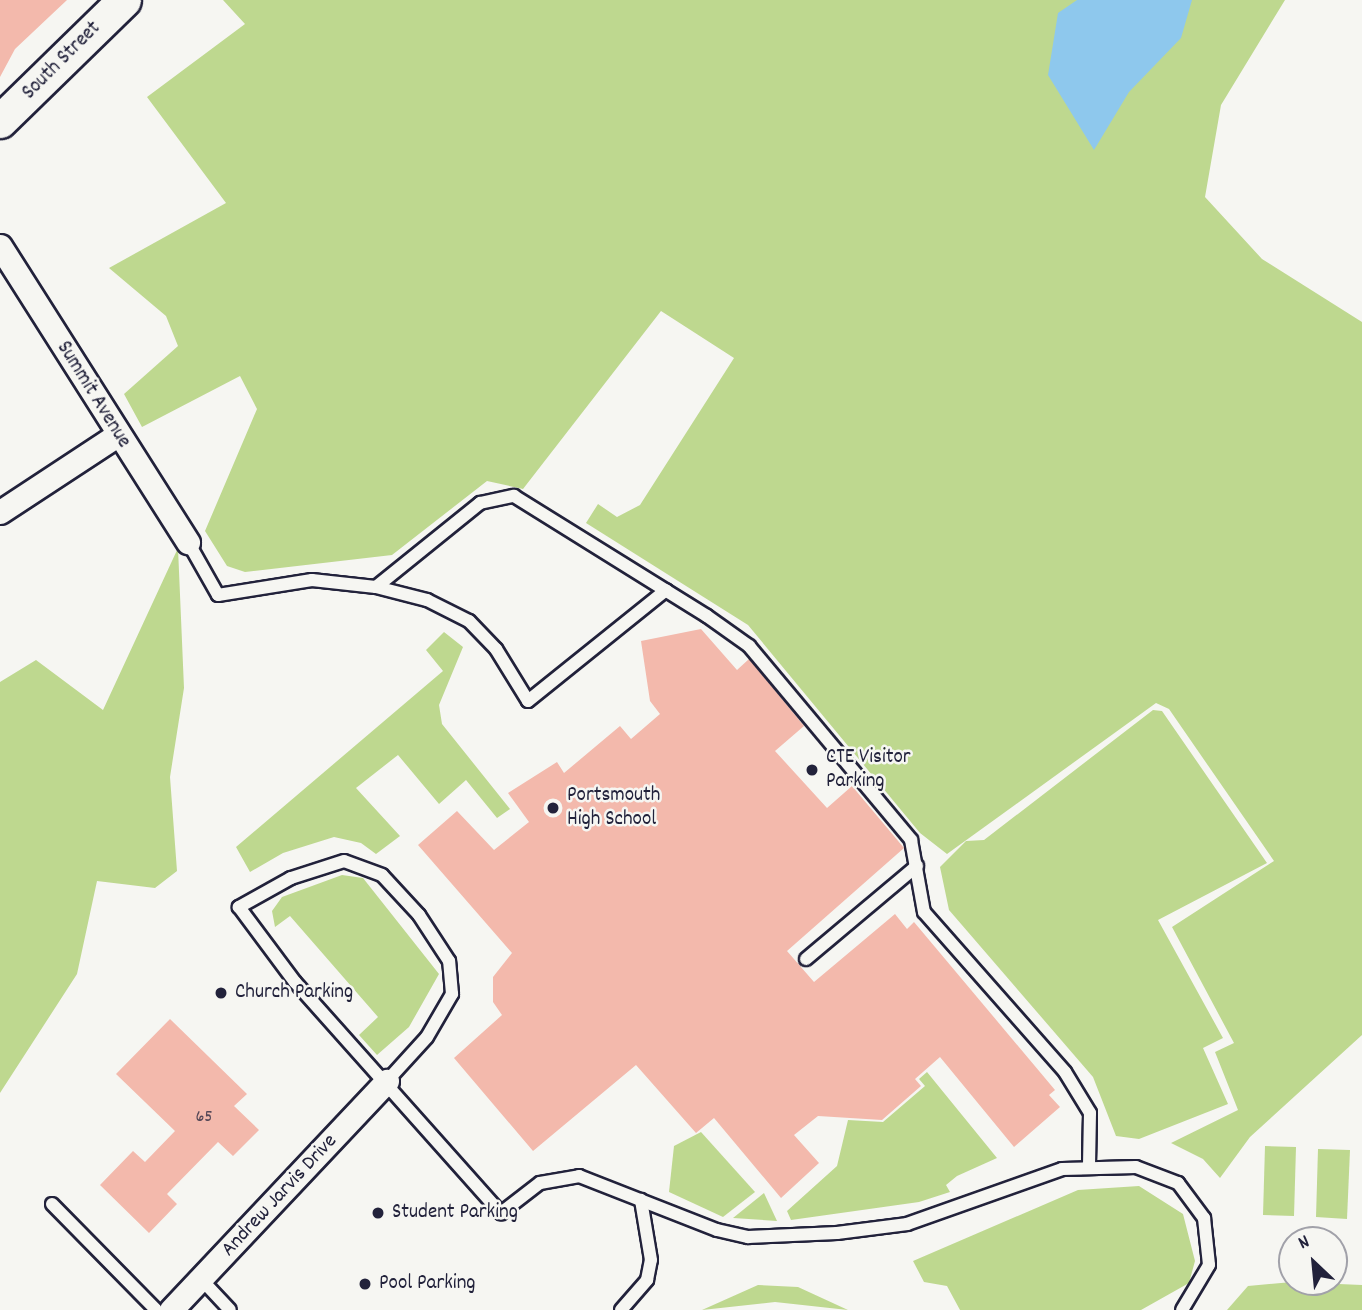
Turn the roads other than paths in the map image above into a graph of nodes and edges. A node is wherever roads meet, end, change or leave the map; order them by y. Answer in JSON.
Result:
{"nodes":[{"id":1,"x":124,"y":0,"type":"edge"},
{"id":2,"x":0,"y":121,"type":"edge"},
{"id":3,"x":0,"y":246,"type":"edge"},
{"id":4,"x":117,"y":435,"type":"junction"},
{"id":5,"x":0,"y":512,"type":"edge"},
{"id":6,"x":188,"y":542,"type":"joint"},
{"id":7,"x":376,"y":587,"type":"junction"},
{"id":8,"x":666,"y":590,"type":"junction"},
{"id":9,"x":917,"y":866,"type":"junction"},
{"id":10,"x":806,"y":959,"type":"dead end"},
{"id":11,"x":387,"y":1081,"type":"junction"},
{"id":12,"x":1088,"y":1166,"type":"junction"},
{"id":13,"x":641,"y":1200,"type":"junction"},
{"id":14,"x":52,"y":1204,"type":"dead end"},
{"id":15,"x":201,"y":1279,"type":"junction"},
{"id":16,"x":156,"y":1310,"type":"edge"},
{"id":17,"x":171,"y":1310,"type":"edge"},
{"id":18,"x":230,"y":1310,"type":"edge"},
{"id":19,"x":621,"y":1310,"type":"edge"},
{"id":20,"x":1182,"y":1310,"type":"edge"}],
"edges":[{"from":1,"to":2,"type":"street","name":"South Street"},
{"from":3,"to":4,"type":"street","name":"Summit Avenue"},
{"from":4,"to":5,"type":"street"},
{"from":4,"to":6,"type":"street","name":"Summit Avenue"},
{"from":6,"to":7,"type":"lane"},
{"from":7,"to":8,"type":"lane"},
{"from":7,"to":8,"type":"lane"},
{"from":8,"to":9,"type":"lane"},
{"from":9,"to":10,"type":"lane"},
{"from":9,"to":12,"type":"lane"},
{"from":11,"to":11,"type":"lane"},
{"from":11,"to":13,"type":"lane"},
{"from":11,"to":15,"type":"street","name":"Andrew Jarvis Drive"},
{"from":12,"to":13,"type":"lane"},
{"from":12,"to":20,"type":"lane"},
{"from":13,"to":19,"type":"lane"},
{"from":14,"to":16,"type":"lane"},
{"from":15,"to":17,"type":"street","name":"Andrew Jarvis Drive"},
{"from":15,"to":18,"type":"lane"}]}
